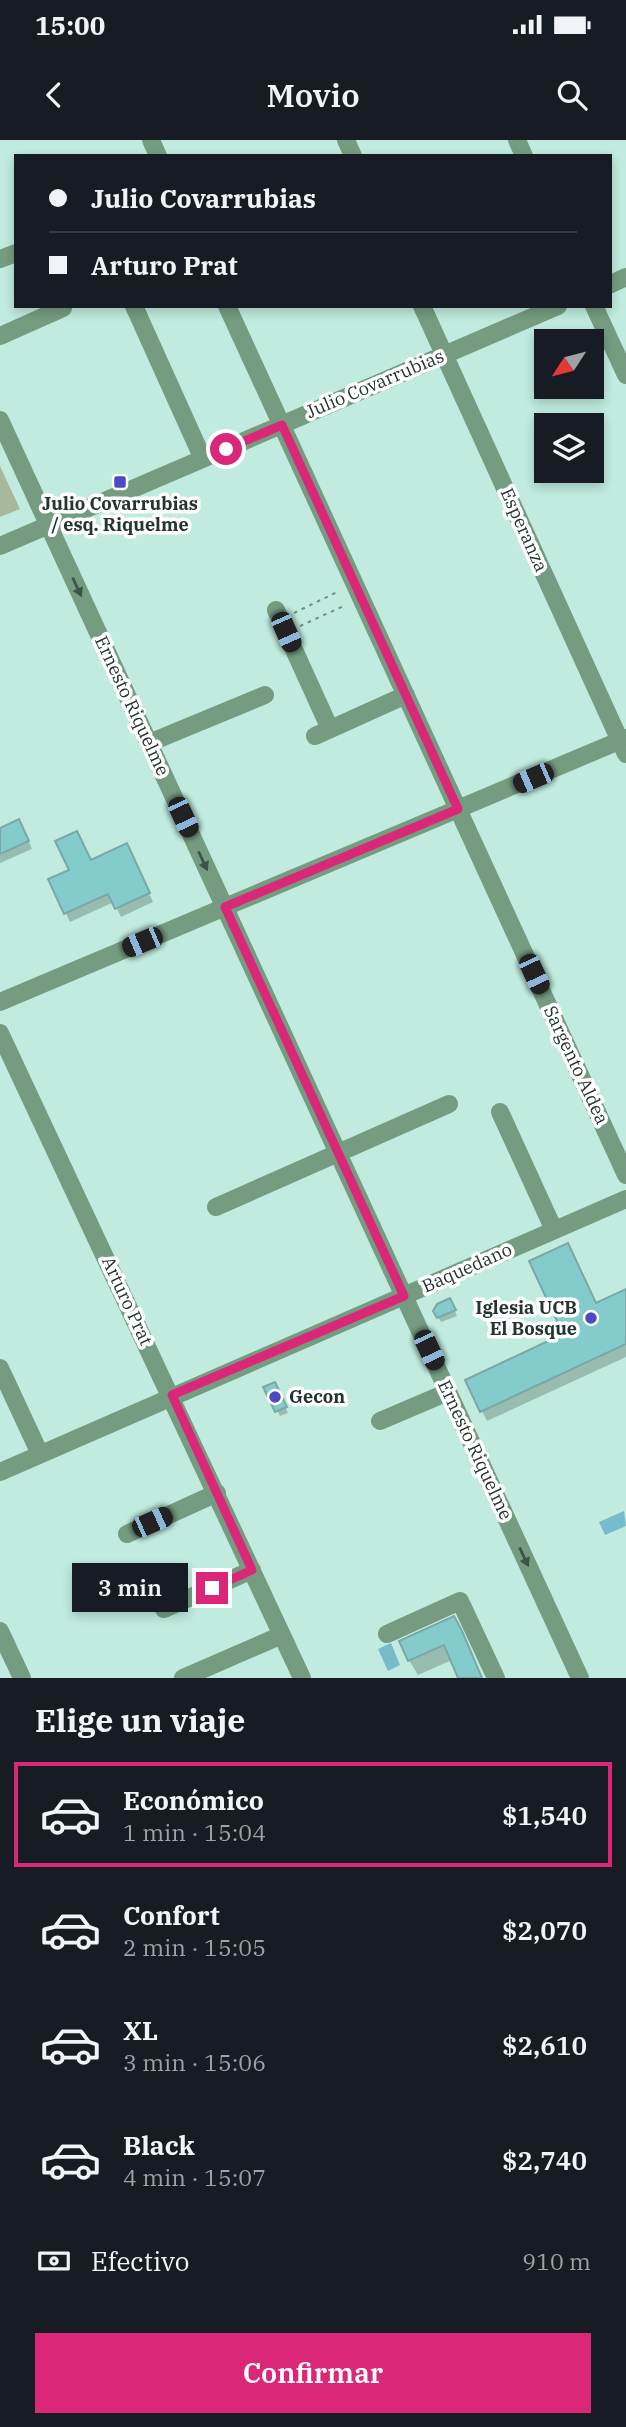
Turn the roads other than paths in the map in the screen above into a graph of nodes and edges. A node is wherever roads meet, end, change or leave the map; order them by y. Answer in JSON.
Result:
{"nodes":[{"id":1,"x":63,"y":308,"type":"dead end"},
{"id":2,"x":135,"y":308,"type":"edge"},
{"id":3,"x":228,"y":308,"type":"edge"},
{"id":4,"x":423,"y":308,"type":"edge"},
{"id":5,"x":553,"y":308,"type":"edge"},
{"id":6,"x":595,"y":308,"type":"edge"},
{"id":7,"x":0,"y":335,"type":"edge"},
{"id":8,"x":444,"y":355,"type":"junction"},
{"id":9,"x":626,"y":374,"type":"edge"},
{"id":10,"x":0,"y":420,"type":"edge"},
{"id":11,"x":282,"y":425,"type":"junction"},
{"id":12,"x":203,"y":459,"type":"junction"},
{"id":13,"x":49,"y":525,"type":"junction"},
{"id":14,"x":0,"y":546,"type":"edge"},
{"id":15,"x":281,"y":620,"type":"road end"},
{"id":16,"x":265,"y":695,"type":"dead end"},
{"id":17,"x":406,"y":695,"type":"junction"},
{"id":18,"x":149,"y":743,"type":"junction"},
{"id":19,"x":624,"y":744,"type":"edge"},
{"id":20,"x":458,"y":809,"type":"junction"},
{"id":21,"x":225,"y":907,"type":"junction"},
{"id":22,"x":0,"y":1002,"type":"edge"},
{"id":23,"x":0,"y":1033,"type":"edge"},
{"id":24,"x":449,"y":1104,"type":"dead end"},
{"id":25,"x":499,"y":1112,"type":"dead end"},
{"id":26,"x":338,"y":1153,"type":"junction"},
{"id":27,"x":626,"y":1175,"type":"edge"},
{"id":28,"x":626,"y":1199,"type":"edge"},
{"id":29,"x":216,"y":1207,"type":"dead end"},
{"id":30,"x":554,"y":1230,"type":"junction"},
{"id":31,"x":404,"y":1296,"type":"junction"},
{"id":32,"x":0,"y":1368,"type":"edge"},
{"id":33,"x":449,"y":1392,"type":"junction"},
{"id":34,"x":172,"y":1395,"type":"junction"},
{"id":35,"x":380,"y":1421,"type":"dead end"},
{"id":36,"x":40,"y":1454,"type":"junction"},
{"id":37,"x":0,"y":1472,"type":"edge"},
{"id":38,"x":217,"y":1493,"type":"junction"},
{"id":39,"x":127,"y":1534,"type":"dead end"},
{"id":40,"x":252,"y":1570,"type":"junction"},
{"id":41,"x":164,"y":1609,"type":"dead end"},
{"id":42,"x":0,"y":1631,"type":"edge"},
{"id":43,"x":387,"y":1634,"type":"dead end"},
{"id":44,"x":282,"y":1635,"type":"junction"},
{"id":45,"x":22,"y":1678,"type":"edge"},
{"id":46,"x":183,"y":1678,"type":"edge"},
{"id":47,"x":302,"y":1678,"type":"edge"},
{"id":48,"x":496,"y":1678,"type":"edge"},
{"id":49,"x":580,"y":1678,"type":"edge"}],
"edges":[{"from":1,"to":7,"type":"street"},
{"from":2,"to":12,"type":"street"},
{"from":3,"to":11,"type":"street","name":"Sargento Aldea"},
{"from":4,"to":8,"type":"street","name":"Esperanza"},
{"from":5,"to":8,"type":"street","name":"Julio Covarrubias"},
{"from":6,"to":9,"type":"street"},
{"from":8,"to":11,"type":"street","name":"Julio Covarrubias"},
{"from":8,"to":19,"type":"street","name":"Esperanza"},
{"from":10,"to":13,"type":"street","name":"Ernesto Riquelme"},
{"from":11,"to":12,"type":"street","name":"Julio Covarrubias"},
{"from":11,"to":17,"type":"street","name":"Sargento Aldea"},
{"from":12,"to":13,"type":"street","name":"Julio Covarrubias"},
{"from":13,"to":14,"type":"street","name":"Julio Covarrubias"},
{"from":13,"to":18,"type":"street","name":"Ernesto Riquelme","one_way":true},
{"from":15,"to":17,"type":"street"},
{"from":16,"to":18,"type":"street"},
{"from":17,"to":20,"type":"street","name":"Sargento Aldea"},
{"from":18,"to":21,"type":"street","name":"Ernesto Riquelme","one_way":true},
{"from":19,"to":20,"type":"street"},
{"from":20,"to":21,"type":"street"},
{"from":20,"to":27,"type":"street","name":"Sargento Aldea"},
{"from":21,"to":22,"type":"street"},
{"from":21,"to":26,"type":"street","name":"Ernesto Riquelme"},
{"from":23,"to":34,"type":"street","name":"Arturo Prat"},
{"from":24,"to":26,"type":"street"},
{"from":25,"to":30,"type":"street"},
{"from":26,"to":29,"type":"street"},
{"from":26,"to":31,"type":"street","name":"Ernesto Riquelme"},
{"from":28,"to":30,"type":"street","name":"Baquedano"},
{"from":30,"to":31,"type":"street","name":"Baquedano"},
{"from":31,"to":33,"type":"street","name":"Ernesto Riquelme"},
{"from":31,"to":34,"type":"street","name":"Baquedano"},
{"from":32,"to":36,"type":"street"},
{"from":33,"to":35,"type":"street"},
{"from":33,"to":49,"type":"street","name":"Ernesto Riquelme","one_way":true},
{"from":34,"to":36,"type":"street","name":"Baquedano"},
{"from":34,"to":38,"type":"street","name":"Arturo Prat"},
{"from":36,"to":37,"type":"street","name":"Baquedano"},
{"from":38,"to":39,"type":"street"},
{"from":38,"to":40,"type":"street","name":"Arturo Prat"},
{"from":40,"to":41,"type":"street"},
{"from":40,"to":44,"type":"street","name":"Arturo Prat"},
{"from":42,"to":45,"type":"street"},
{"from":43,"to":48,"type":"street"},
{"from":44,"to":46,"type":"street"},
{"from":44,"to":47,"type":"street","name":"Arturo Prat"}]}
